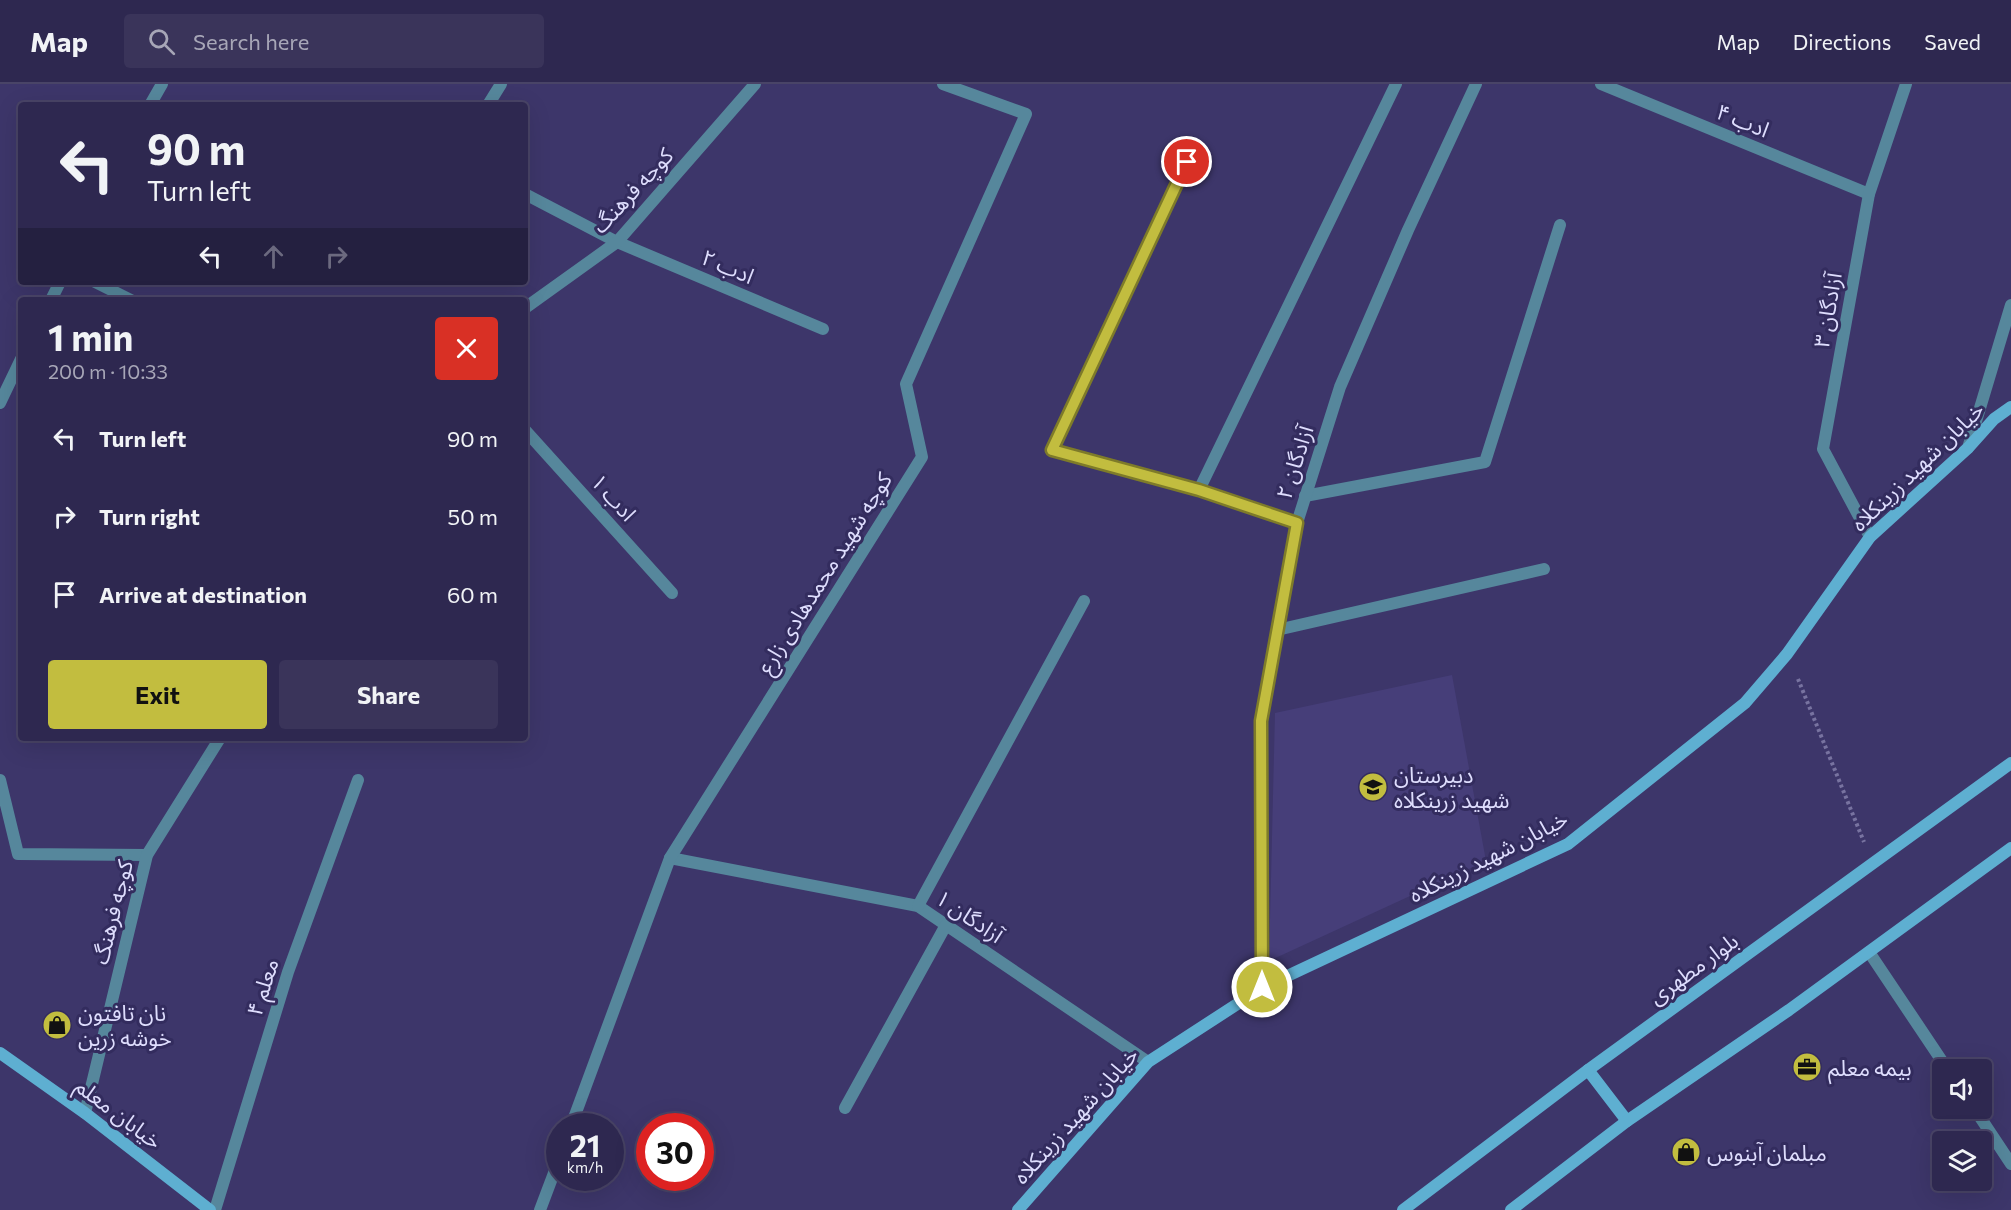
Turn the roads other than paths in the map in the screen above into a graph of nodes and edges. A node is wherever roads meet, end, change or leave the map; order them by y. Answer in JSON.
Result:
{"nodes":[{"id":1,"x":162,"y":84,"type":"edge"},
{"id":2,"x":501,"y":84,"type":"edge"},
{"id":3,"x":754,"y":84,"type":"edge"},
{"id":4,"x":943,"y":84,"type":"edge"},
{"id":5,"x":1396,"y":84,"type":"edge"},
{"id":6,"x":1476,"y":84,"type":"edge"},
{"id":7,"x":1906,"y":84,"type":"edge"},
{"id":8,"x":1606,"y":85,"type":"edge"},
{"id":9,"x":152,"y":102,"type":"edge"},
{"id":10,"x":490,"y":102,"type":"edge"},
{"id":11,"x":1187,"y":162,"type":"dead end"},
{"id":12,"x":1869,"y":194,"type":"junction"},
{"id":13,"x":528,"y":196,"type":"edge"},
{"id":14,"x":1560,"y":225,"type":"dead end"},
{"id":15,"x":617,"y":242,"type":"junction"},
{"id":16,"x":101,"y":285,"type":"edge"},
{"id":17,"x":125,"y":297,"type":"edge"},
{"id":18,"x":2011,"y":305,"type":"edge"},
{"id":19,"x":528,"y":306,"type":"edge"},
{"id":20,"x":823,"y":330,"type":"dead end"},
{"id":21,"x":18,"y":365,"type":"edge"},
{"id":22,"x":0,"y":403,"type":"edge"},
{"id":23,"x":2011,"y":408,"type":"edge"},
{"id":24,"x":528,"y":433,"type":"edge"},
{"id":25,"x":1968,"y":448,"type":"junction"},
{"id":26,"x":1199,"y":490,"type":"junction"},
{"id":27,"x":1305,"y":496,"type":"junction"},
{"id":28,"x":1297,"y":523,"type":"junction"},
{"id":29,"x":1870,"y":537,"type":"junction"},
{"id":30,"x":1544,"y":569,"type":"dead end"},
{"id":31,"x":672,"y":593,"type":"dead end"},
{"id":32,"x":1084,"y":601,"type":"dead end"},
{"id":33,"x":1277,"y":630,"type":"junction"},
{"id":34,"x":218,"y":741,"type":"edge"},
{"id":35,"x":2011,"y":764,"type":"edge"},
{"id":36,"x":0,"y":780,"type":"edge"},
{"id":37,"x":358,"y":780,"type":"dead end"},
{"id":38,"x":2011,"y":848,"type":"edge"},
{"id":39,"x":147,"y":855,"type":"junction"},
{"id":40,"x":670,"y":858,"type":"junction"},
{"id":41,"x":918,"y":906,"type":"junction"},
{"id":42,"x":946,"y":926,"type":"junction"},
{"id":43,"x":1869,"y":952,"type":"junction"},
{"id":44,"x":1262,"y":987,"type":"junction"},
{"id":45,"x":0,"y":1053,"type":"edge"},
{"id":46,"x":1941,"y":1059,"type":"edge"},
{"id":47,"x":1148,"y":1062,"type":"junction"},
{"id":48,"x":1588,"y":1070,"type":"junction"},
{"id":49,"x":845,"y":1108,"type":"dead end"},
{"id":50,"x":85,"y":1113,"type":"junction"},
{"id":51,"x":576,"y":1113,"type":"edge"},
{"id":52,"x":1981,"y":1119,"type":"edge"},
{"id":53,"x":1628,"y":1121,"type":"junction"},
{"id":54,"x":2011,"y":1164,"type":"edge"},
{"id":55,"x":547,"y":1191,"type":"edge"},
{"id":56,"x":210,"y":1210,"type":"edge"},
{"id":57,"x":215,"y":1210,"type":"edge"},
{"id":58,"x":540,"y":1210,"type":"edge"},
{"id":59,"x":1018,"y":1210,"type":"edge"},
{"id":60,"x":1403,"y":1210,"type":"edge"},
{"id":61,"x":1511,"y":1210,"type":"edge"}],
"edges":[{"from":1,"to":9,"type":"street"},
{"from":2,"to":10,"type":"street"},
{"from":3,"to":15,"type":"street","name":"کوچه فرهنگ"},
{"from":4,"to":40,"type":"street","name":"کوچه شهید محمدهادی زارع"},
{"from":5,"to":26,"type":"street"},
{"from":6,"to":27,"type":"street","name":"آزادگان ۲"},
{"from":7,"to":12,"type":"street","name":"آزادگان ۳"},
{"from":8,"to":12,"type":"street","name":"ادب ۴"},
{"from":11,"to":26,"type":"street"},
{"from":12,"to":29,"type":"street","name":"آزادگان ۳"},
{"from":13,"to":15,"type":"street","name":"ادب ۲"},
{"from":14,"to":27,"type":"street"},
{"from":15,"to":19,"type":"street","name":"کوچه فرهنگ"},
{"from":15,"to":20,"type":"street","name":"ادب ۲"},
{"from":16,"to":17,"type":"street"},
{"from":18,"to":25,"type":"street"},
{"from":21,"to":22,"type":"street"},
{"from":23,"to":25,"type":"street","name":"خیابان شهید زرینکلاه"},
{"from":24,"to":31,"type":"street","name":"ادب ۱"},
{"from":25,"to":29,"type":"street","name":"خیابان شهید زرینکلاه"},
{"from":26,"to":28,"type":"street"},
{"from":27,"to":28,"type":"street","name":"آزادگان ۲"},
{"from":28,"to":33,"type":"street","name":"آزادگان ۲"},
{"from":29,"to":44,"type":"street","name":"خیابان شهید زرینکلاه"},
{"from":30,"to":33,"type":"street"},
{"from":32,"to":41,"type":"street"},
{"from":33,"to":44,"type":"street","name":"آزادگان ۲"},
{"from":34,"to":39,"type":"street","name":"کوچه فرهنگ"},
{"from":35,"to":48,"type":"street","name":"بلوار مطهری"},
{"from":36,"to":39,"type":"street"},
{"from":37,"to":57,"type":"street","name":"معلم ۴"},
{"from":38,"to":43,"type":"street"},
{"from":39,"to":50,"type":"street","name":"کوچه فرهنگ"},
{"from":40,"to":41,"type":"street","name":"آزادگان ۱"},
{"from":40,"to":51,"type":"street","name":"کوچه شهید محمدهادی زارع"},
{"from":41,"to":42,"type":"street","name":"آزادگان ۱"},
{"from":42,"to":47,"type":"street","name":"آزادگان ۱"},
{"from":42,"to":49,"type":"street"},
{"from":43,"to":46,"type":"street"},
{"from":43,"to":53,"type":"street"},
{"from":44,"to":47,"type":"street","name":"خیابان شهید زرینکلاه"},
{"from":45,"to":50,"type":"street","name":"خیابان معلم"},
{"from":47,"to":59,"type":"street","name":"خیابان شهید زرینکلاه"},
{"from":48,"to":53,"type":"street"},
{"from":48,"to":60,"type":"street","name":"بلوار مطهری"},
{"from":50,"to":56,"type":"street","name":"خیابان معلم"},
{"from":52,"to":54,"type":"street"},
{"from":53,"to":61,"type":"street"},
{"from":55,"to":58,"type":"street"}]}
